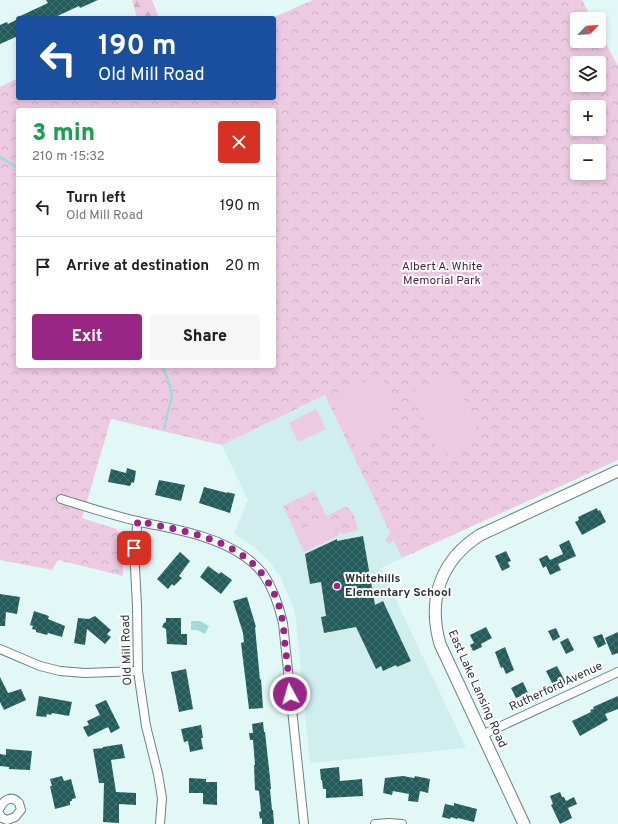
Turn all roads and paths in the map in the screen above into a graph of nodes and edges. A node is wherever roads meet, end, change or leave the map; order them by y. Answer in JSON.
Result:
{"nodes":[{"id":1,"x":618,"y":471,"type":"edge"},
{"id":2,"x":61,"y":499,"type":"dead end"},
{"id":3,"x":138,"y":521,"type":"junction"},
{"id":4,"x":0,"y":649,"type":"edge"},
{"id":5,"x":138,"y":671,"type":"junction"},
{"id":6,"x":618,"y":672,"type":"edge"},
{"id":7,"x":482,"y":735,"type":"junction"},
{"id":8,"x":0,"y":808,"type":"edge"},
{"id":9,"x":1,"y":818,"type":"edge"},
{"id":10,"x":160,"y":824,"type":"edge"},
{"id":11,"x":304,"y":824,"type":"edge"},
{"id":12,"x":375,"y":824,"type":"edge"},
{"id":13,"x":402,"y":824,"type":"edge"},
{"id":14,"x":524,"y":824,"type":"edge"}],
"edges":[{"from":1,"to":7,"type":"main road","name":"East Lake Lansing Road"},
{"from":2,"to":3,"type":"street"},
{"from":3,"to":5,"type":"street","name":"Old Mill Road"},
{"from":3,"to":11,"type":"street"},
{"from":4,"to":5,"type":"street"},
{"from":5,"to":10,"type":"street","name":"Old Mill Road"},
{"from":6,"to":7,"type":"street","name":"Rutherford Avenue"},
{"from":7,"to":14,"type":"main road","name":"East Lake Lansing Road"},
{"from":8,"to":9,"type":"street"},
{"from":12,"to":13,"type":"street"}]}
